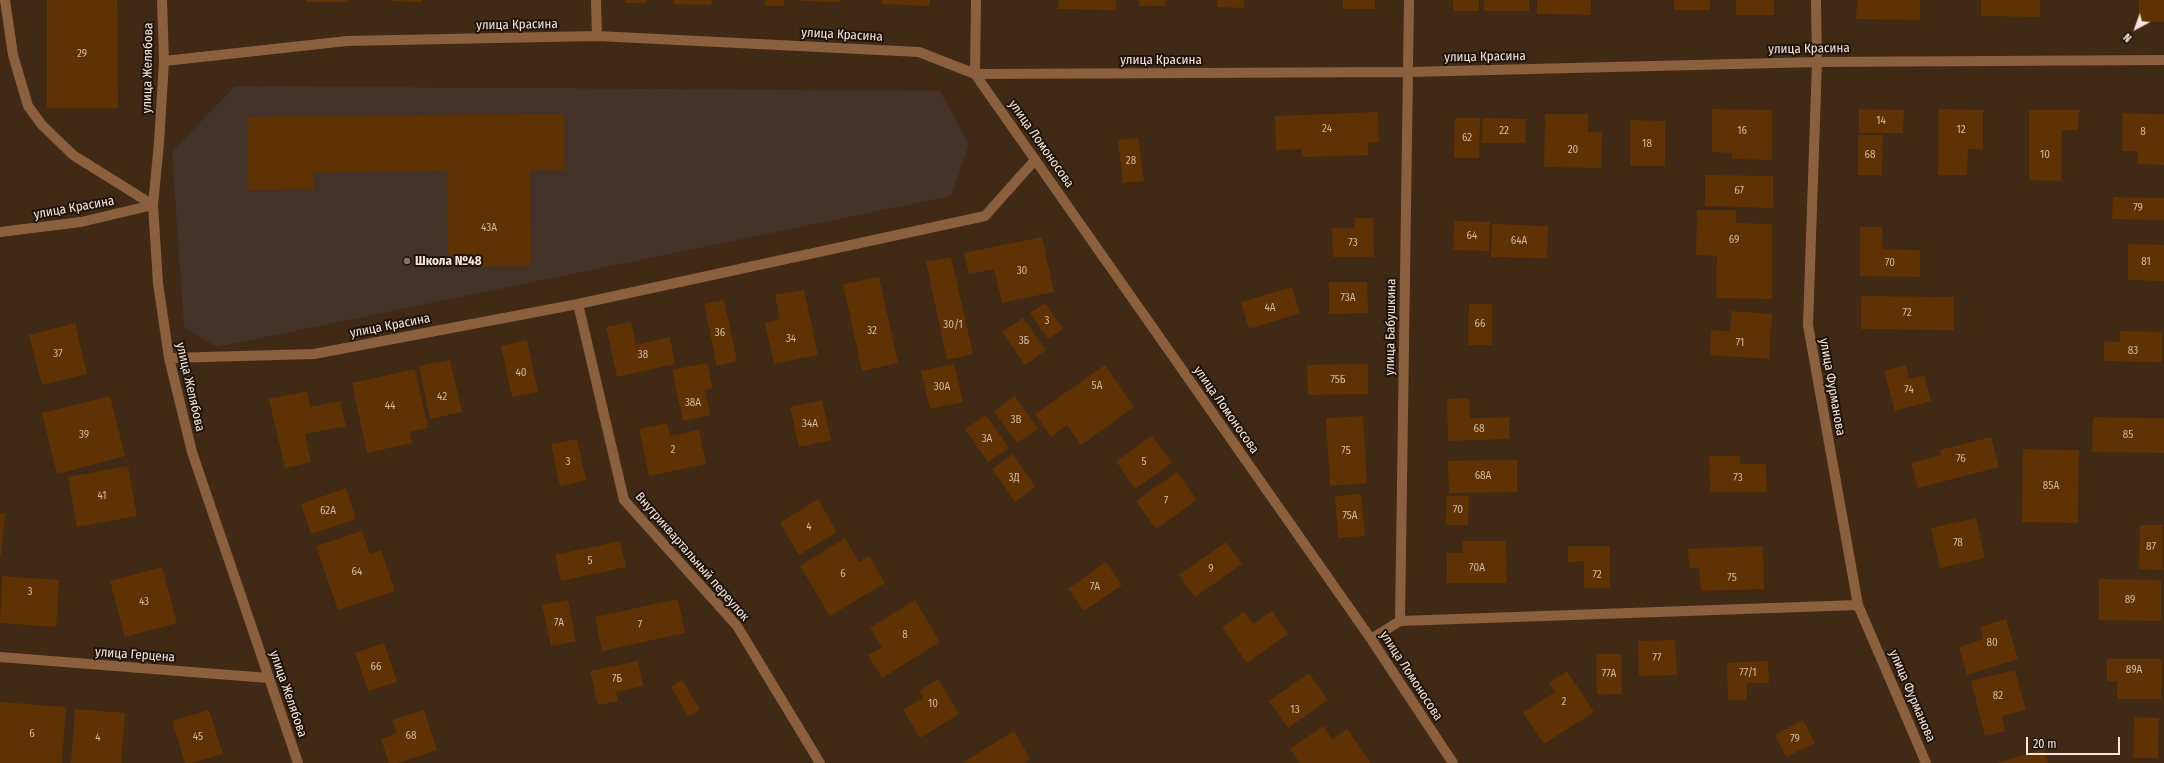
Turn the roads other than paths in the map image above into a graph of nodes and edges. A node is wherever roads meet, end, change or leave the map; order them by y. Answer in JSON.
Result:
{"nodes":[{"id":1,"x":5,"y":0,"type":"edge"},
{"id":2,"x":162,"y":0,"type":"edge"},
{"id":3,"x":596,"y":0,"type":"edge"},
{"id":4,"x":976,"y":0,"type":"edge"},
{"id":5,"x":1409,"y":0,"type":"edge"},
{"id":6,"x":1816,"y":0,"type":"edge"},
{"id":7,"x":597,"y":36,"type":"junction"},
{"id":8,"x":2164,"y":60,"type":"edge"},
{"id":9,"x":164,"y":61,"type":"junction"},
{"id":10,"x":1817,"y":62,"type":"junction"},
{"id":11,"x":1408,"y":72,"type":"junction"},
{"id":12,"x":975,"y":74,"type":"junction"},
{"id":13,"x":1035,"y":160,"type":"junction"},
{"id":14,"x":153,"y":205,"type":"junction"},
{"id":15,"x":0,"y":232,"type":"edge"},
{"id":16,"x":578,"y":304,"type":"junction"},
{"id":17,"x":169,"y":358,"type":"junction"},
{"id":18,"x":1858,"y":605,"type":"junction"},
{"id":19,"x":1400,"y":621,"type":"junction"},
{"id":20,"x":1371,"y":639,"type":"junction"},
{"id":21,"x":0,"y":657,"type":"edge"},
{"id":22,"x":268,"y":678,"type":"junction"},
{"id":23,"x":298,"y":763,"type":"edge"},
{"id":24,"x":820,"y":763,"type":"edge"},
{"id":25,"x":1453,"y":763,"type":"edge"},
{"id":26,"x":1926,"y":763,"type":"edge"}],
"edges":[{"from":1,"to":14,"type":"street"},
{"from":2,"to":9,"type":"street","name":"улица Желябова"},
{"from":3,"to":7,"type":"street"},
{"from":4,"to":12,"type":"street"},
{"from":5,"to":11,"type":"street","name":"улица Бабушкина"},
{"from":6,"to":10,"type":"street","name":"улица Фурманова"},
{"from":7,"to":9,"type":"street","name":"улица Красина"},
{"from":7,"to":12,"type":"street","name":"улица Красина"},
{"from":8,"to":10,"type":"street","name":"улица Красина"},
{"from":9,"to":14,"type":"street","name":"улица Желябова"},
{"from":10,"to":11,"type":"street","name":"улица Красина"},
{"from":10,"to":18,"type":"street","name":"улица Фурманова"},
{"from":11,"to":12,"type":"street","name":"улица Красина"},
{"from":11,"to":19,"type":"street","name":"улица Бабушкина"},
{"from":12,"to":13,"type":"street","name":"улица Ломоносова"},
{"from":13,"to":16,"type":"street","name":"улица Красина"},
{"from":13,"to":20,"type":"street","name":"улица Ломоносова"},
{"from":14,"to":15,"type":"street","name":"улица Красина"},
{"from":14,"to":17,"type":"street","name":"улица Желябова"},
{"from":16,"to":17,"type":"street","name":"улица Красина"},
{"from":16,"to":24,"type":"street","name":"Внутриквартальный переулок"},
{"from":17,"to":22,"type":"street","name":"улица Желябова"},
{"from":18,"to":19,"type":"street"},
{"from":18,"to":26,"type":"street","name":"улица Фурманова"},
{"from":19,"to":20,"type":"street"},
{"from":20,"to":25,"type":"street","name":"улица Ломоносова"},
{"from":21,"to":22,"type":"street","name":"улица Герцена"},
{"from":22,"to":23,"type":"street","name":"улица Желябова"}]}
